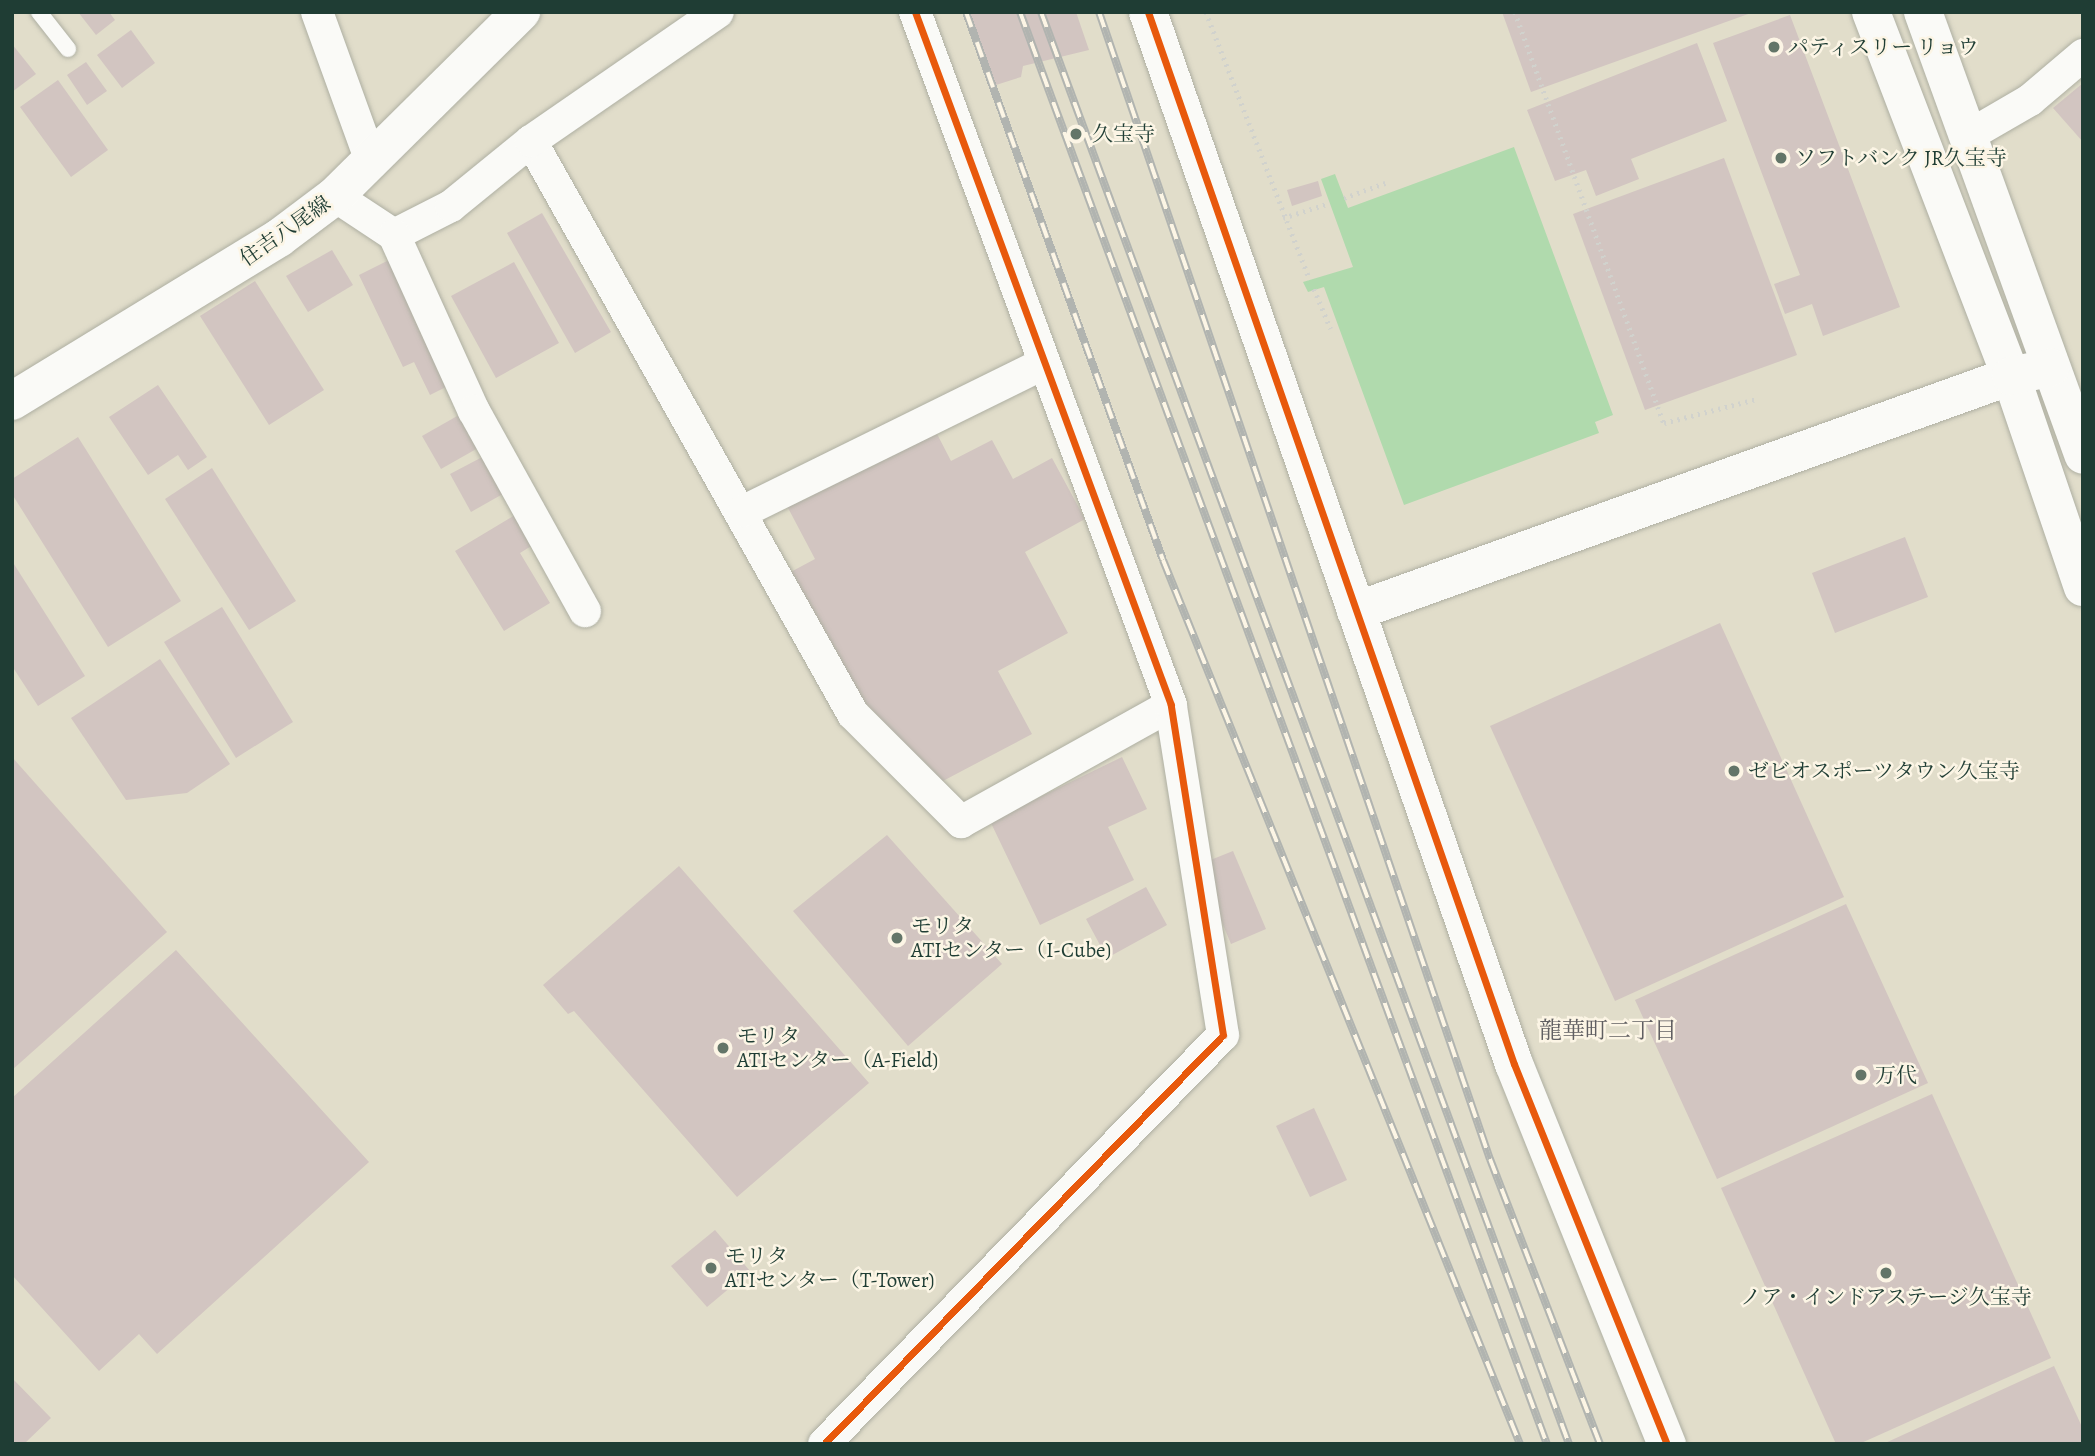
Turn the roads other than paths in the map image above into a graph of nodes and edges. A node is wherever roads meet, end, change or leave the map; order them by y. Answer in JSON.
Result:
{"nodes":[{"id":1,"x":39,"y":12,"type":"edge"},
{"id":2,"x":317,"y":12,"type":"edge"},
{"id":3,"x":521,"y":12,"type":"edge"},
{"id":4,"x":718,"y":12,"type":"edge"},
{"id":5,"x":915,"y":12,"type":"edge"},
{"id":6,"x":1148,"y":12,"type":"edge"},
{"id":7,"x":1871,"y":12,"type":"edge"},
{"id":8,"x":1923,"y":12,"type":"edge"},
{"id":9,"x":68,"y":49,"type":"dead end"},
{"id":10,"x":2083,"y":55,"type":"edge"},
{"id":11,"x":1968,"y":136,"type":"junction"},
{"id":12,"x":531,"y":141,"type":"junction"},
{"id":13,"x":371,"y":161,"type":"junction"},
{"id":14,"x":335,"y":197,"type":"junction"},
{"id":15,"x":394,"y":235,"type":"junction"},
{"id":16,"x":1043,"y":364,"type":"junction"},
{"id":17,"x":2050,"y":368,"type":"junction"},
{"id":18,"x":2011,"y":376,"type":"junction"},
{"id":19,"x":12,"y":401,"type":"edge"},
{"id":20,"x":2083,"y":455,"type":"edge"},
{"id":21,"x":744,"y":511,"type":"junction"},
{"id":22,"x":2083,"y":587,"type":"edge"},
{"id":23,"x":585,"y":611,"type":"dead end"},
{"id":24,"x":1356,"y":611,"type":"junction"},
{"id":25,"x":1171,"y":705,"type":"junction"},
{"id":26,"x":824,"y":1444,"type":"edge"},
{"id":27,"x":1667,"y":1444,"type":"edge"}],
"edges":[{"from":1,"to":9,"type":"lane"},
{"from":2,"to":13,"type":"street"},
{"from":3,"to":13,"type":"street","name":"住吉八尾線"},
{"from":4,"to":12,"type":"street"},
{"from":5,"to":16,"type":"street"},
{"from":6,"to":24,"type":"street"},
{"from":7,"to":18,"type":"street"},
{"from":8,"to":11,"type":"street"},
{"from":10,"to":11,"type":"street"},
{"from":11,"to":17,"type":"street"},
{"from":12,"to":15,"type":"street"},
{"from":12,"to":21,"type":"street"},
{"from":13,"to":14,"type":"street","name":"住吉八尾線"},
{"from":14,"to":15,"type":"street"},
{"from":14,"to":19,"type":"street","name":"住吉八尾線"},
{"from":15,"to":23,"type":"street"},
{"from":16,"to":21,"type":"street"},
{"from":16,"to":25,"type":"street"},
{"from":17,"to":18,"type":"street"},
{"from":17,"to":20,"type":"street"},
{"from":18,"to":22,"type":"street"},
{"from":18,"to":24,"type":"street"},
{"from":21,"to":25,"type":"street"},
{"from":24,"to":27,"type":"street"},
{"from":25,"to":26,"type":"street"}]}
